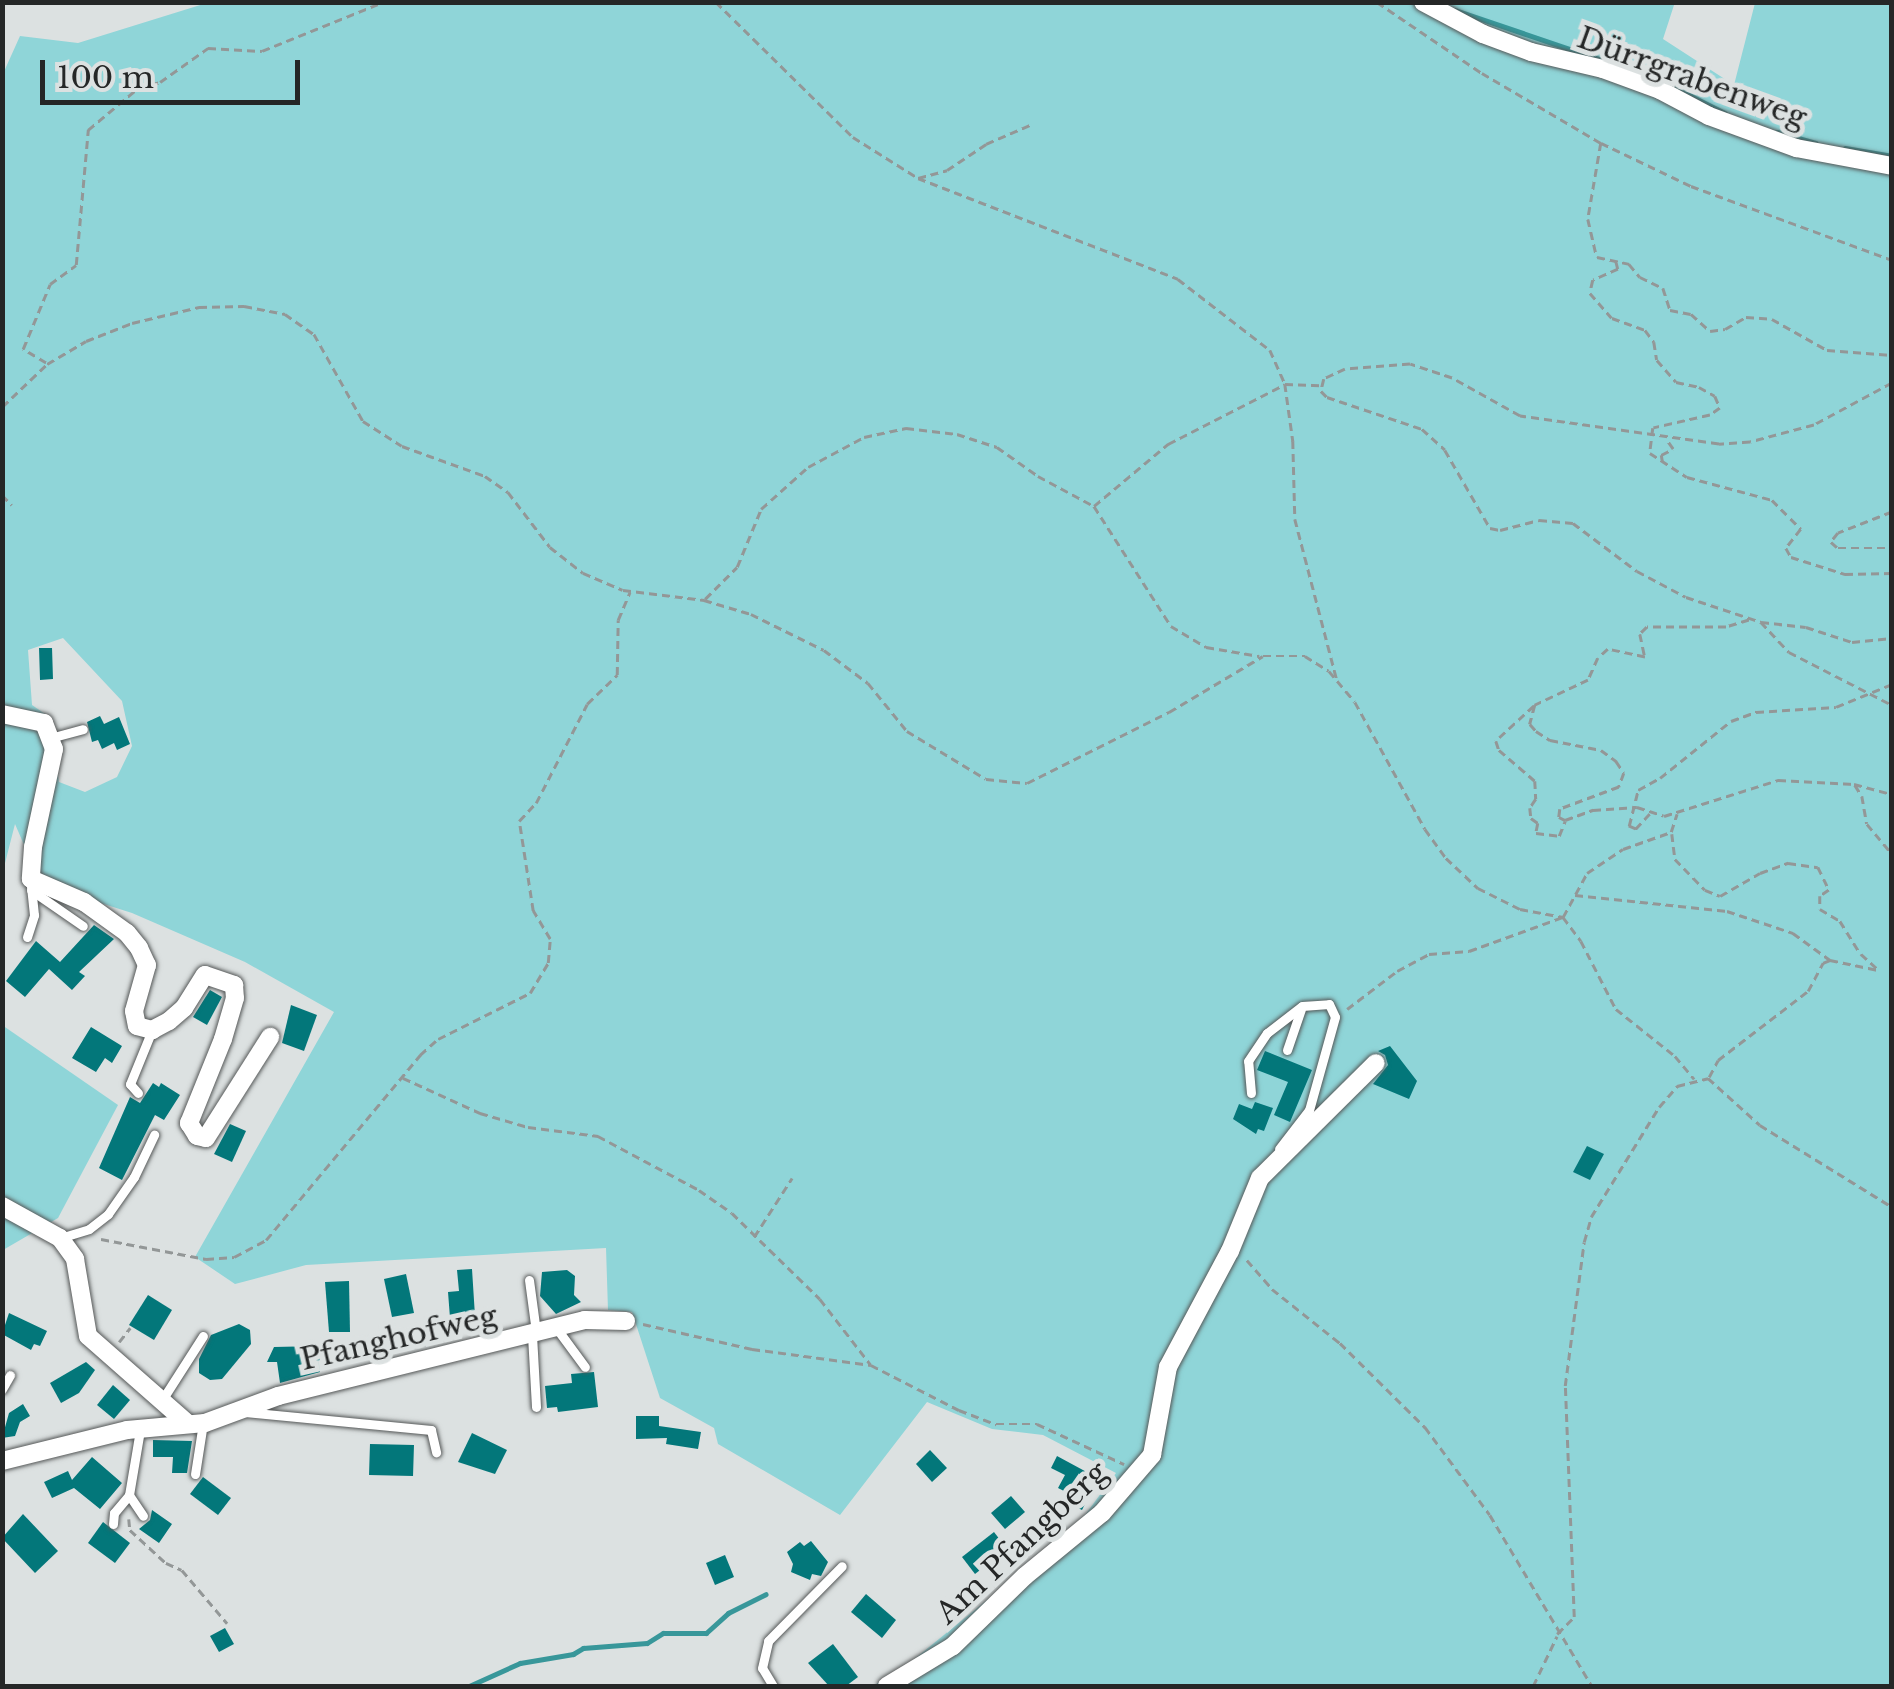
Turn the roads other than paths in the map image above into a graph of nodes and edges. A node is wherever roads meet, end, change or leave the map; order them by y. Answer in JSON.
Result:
{"nodes":[{"id":1,"x":1423,"y":2,"type":"edge"},
{"id":2,"x":1892,"y":166,"type":"edge"},
{"id":3,"x":2,"y":714,"type":"edge"},
{"id":4,"x":83,"y":729,"type":"dead end"},
{"id":5,"x":50,"y":738,"type":"junction"},
{"id":6,"x":31,"y":885,"type":"junction"},
{"id":7,"x":83,"y":926,"type":"dead end"},
{"id":8,"x":26,"y":937,"type":"dead end"},
{"id":9,"x":1302,"y":1006,"type":"junction"},
{"id":10,"x":152,"y":1030,"type":"junction"},
{"id":11,"x":270,"y":1037,"type":"dead end"},
{"id":12,"x":1287,"y":1050,"type":"dead end"},
{"id":13,"x":1376,"y":1064,"type":"dead end"},
{"id":14,"x":138,"y":1092,"type":"dead end"},
{"id":15,"x":1251,"y":1093,"type":"dead end"},
{"id":16,"x":154,"y":1134,"type":"dead end"},
{"id":17,"x":1260,"y":1178,"type":"junction"},
{"id":18,"x":2,"y":1206,"type":"edge"},
{"id":19,"x":68,"y":1236,"type":"junction"},
{"id":20,"x":529,"y":1280,"type":"dead end"},
{"id":21,"x":626,"y":1321,"type":"road end"},
{"id":22,"x":557,"y":1329,"type":"junction"},
{"id":23,"x":534,"y":1334,"type":"junction"},
{"id":24,"x":203,"y":1336,"type":"dead end"},
{"id":25,"x":585,"y":1367,"type":"dead end"},
{"id":26,"x":10,"y":1375,"type":"dead end"},
{"id":27,"x":2,"y":1389,"type":"edge"},
{"id":28,"x":161,"y":1402,"type":"junction"},
{"id":29,"x":536,"y":1407,"type":"dead end"},
{"id":30,"x":238,"y":1411,"type":"junction"},
{"id":31,"x":195,"y":1423,"type":"junction"},
{"id":32,"x":141,"y":1428,"type":"junction"},
{"id":33,"x":436,"y":1452,"type":"dead end"},
{"id":34,"x":2,"y":1461,"type":"edge"},
{"id":35,"x":195,"y":1474,"type":"dead end"},
{"id":36,"x":129,"y":1495,"type":"junction"},
{"id":37,"x":144,"y":1516,"type":"dead end"},
{"id":38,"x":113,"y":1524,"type":"dead end"},
{"id":39,"x":842,"y":1566,"type":"dead end"},
{"id":40,"x":773,"y":1686,"type":"edge"},
{"id":41,"x":886,"y":1686,"type":"edge"}],
"edges":[{"from":1,"to":2,"type":"street","name":"Dürrgrabenweg"},
{"from":3,"to":5,"type":"street"},
{"from":4,"to":5,"type":"lane"},
{"from":5,"to":6,"type":"street"},
{"from":6,"to":7,"type":"lane"},
{"from":6,"to":8,"type":"lane"},
{"from":6,"to":10,"type":"street"},
{"from":9,"to":12,"type":"lane"},
{"from":9,"to":15,"type":"lane"},
{"from":9,"to":17,"type":"lane"},
{"from":10,"to":11,"type":"street"},
{"from":10,"to":14,"type":"lane"},
{"from":13,"to":17,"type":"street","name":"Am Pfangberg"},
{"from":16,"to":19,"type":"lane"},
{"from":17,"to":41,"type":"street","name":"Am Pfangberg"},
{"from":18,"to":19,"type":"street"},
{"from":19,"to":28,"type":"street"},
{"from":20,"to":23,"type":"lane"},
{"from":21,"to":22,"type":"street","name":"Pfanghofweg"},
{"from":22,"to":23,"type":"street","name":"Pfanghofweg"},
{"from":22,"to":25,"type":"lane"},
{"from":23,"to":29,"type":"lane"},
{"from":23,"to":30,"type":"street","name":"Pfanghofweg"},
{"from":24,"to":28,"type":"lane"},
{"from":26,"to":27,"type":"lane"},
{"from":28,"to":31,"type":"street"},
{"from":30,"to":31,"type":"street","name":"Pfanghofweg"},
{"from":30,"to":33,"type":"lane"},
{"from":31,"to":32,"type":"street","name":"Pfanghofweg"},
{"from":31,"to":35,"type":"lane"},
{"from":32,"to":34,"type":"street","name":"Pfanghofweg"},
{"from":32,"to":36,"type":"lane"},
{"from":36,"to":37,"type":"lane"},
{"from":36,"to":38,"type":"lane"},
{"from":39,"to":40,"type":"lane"}]}
